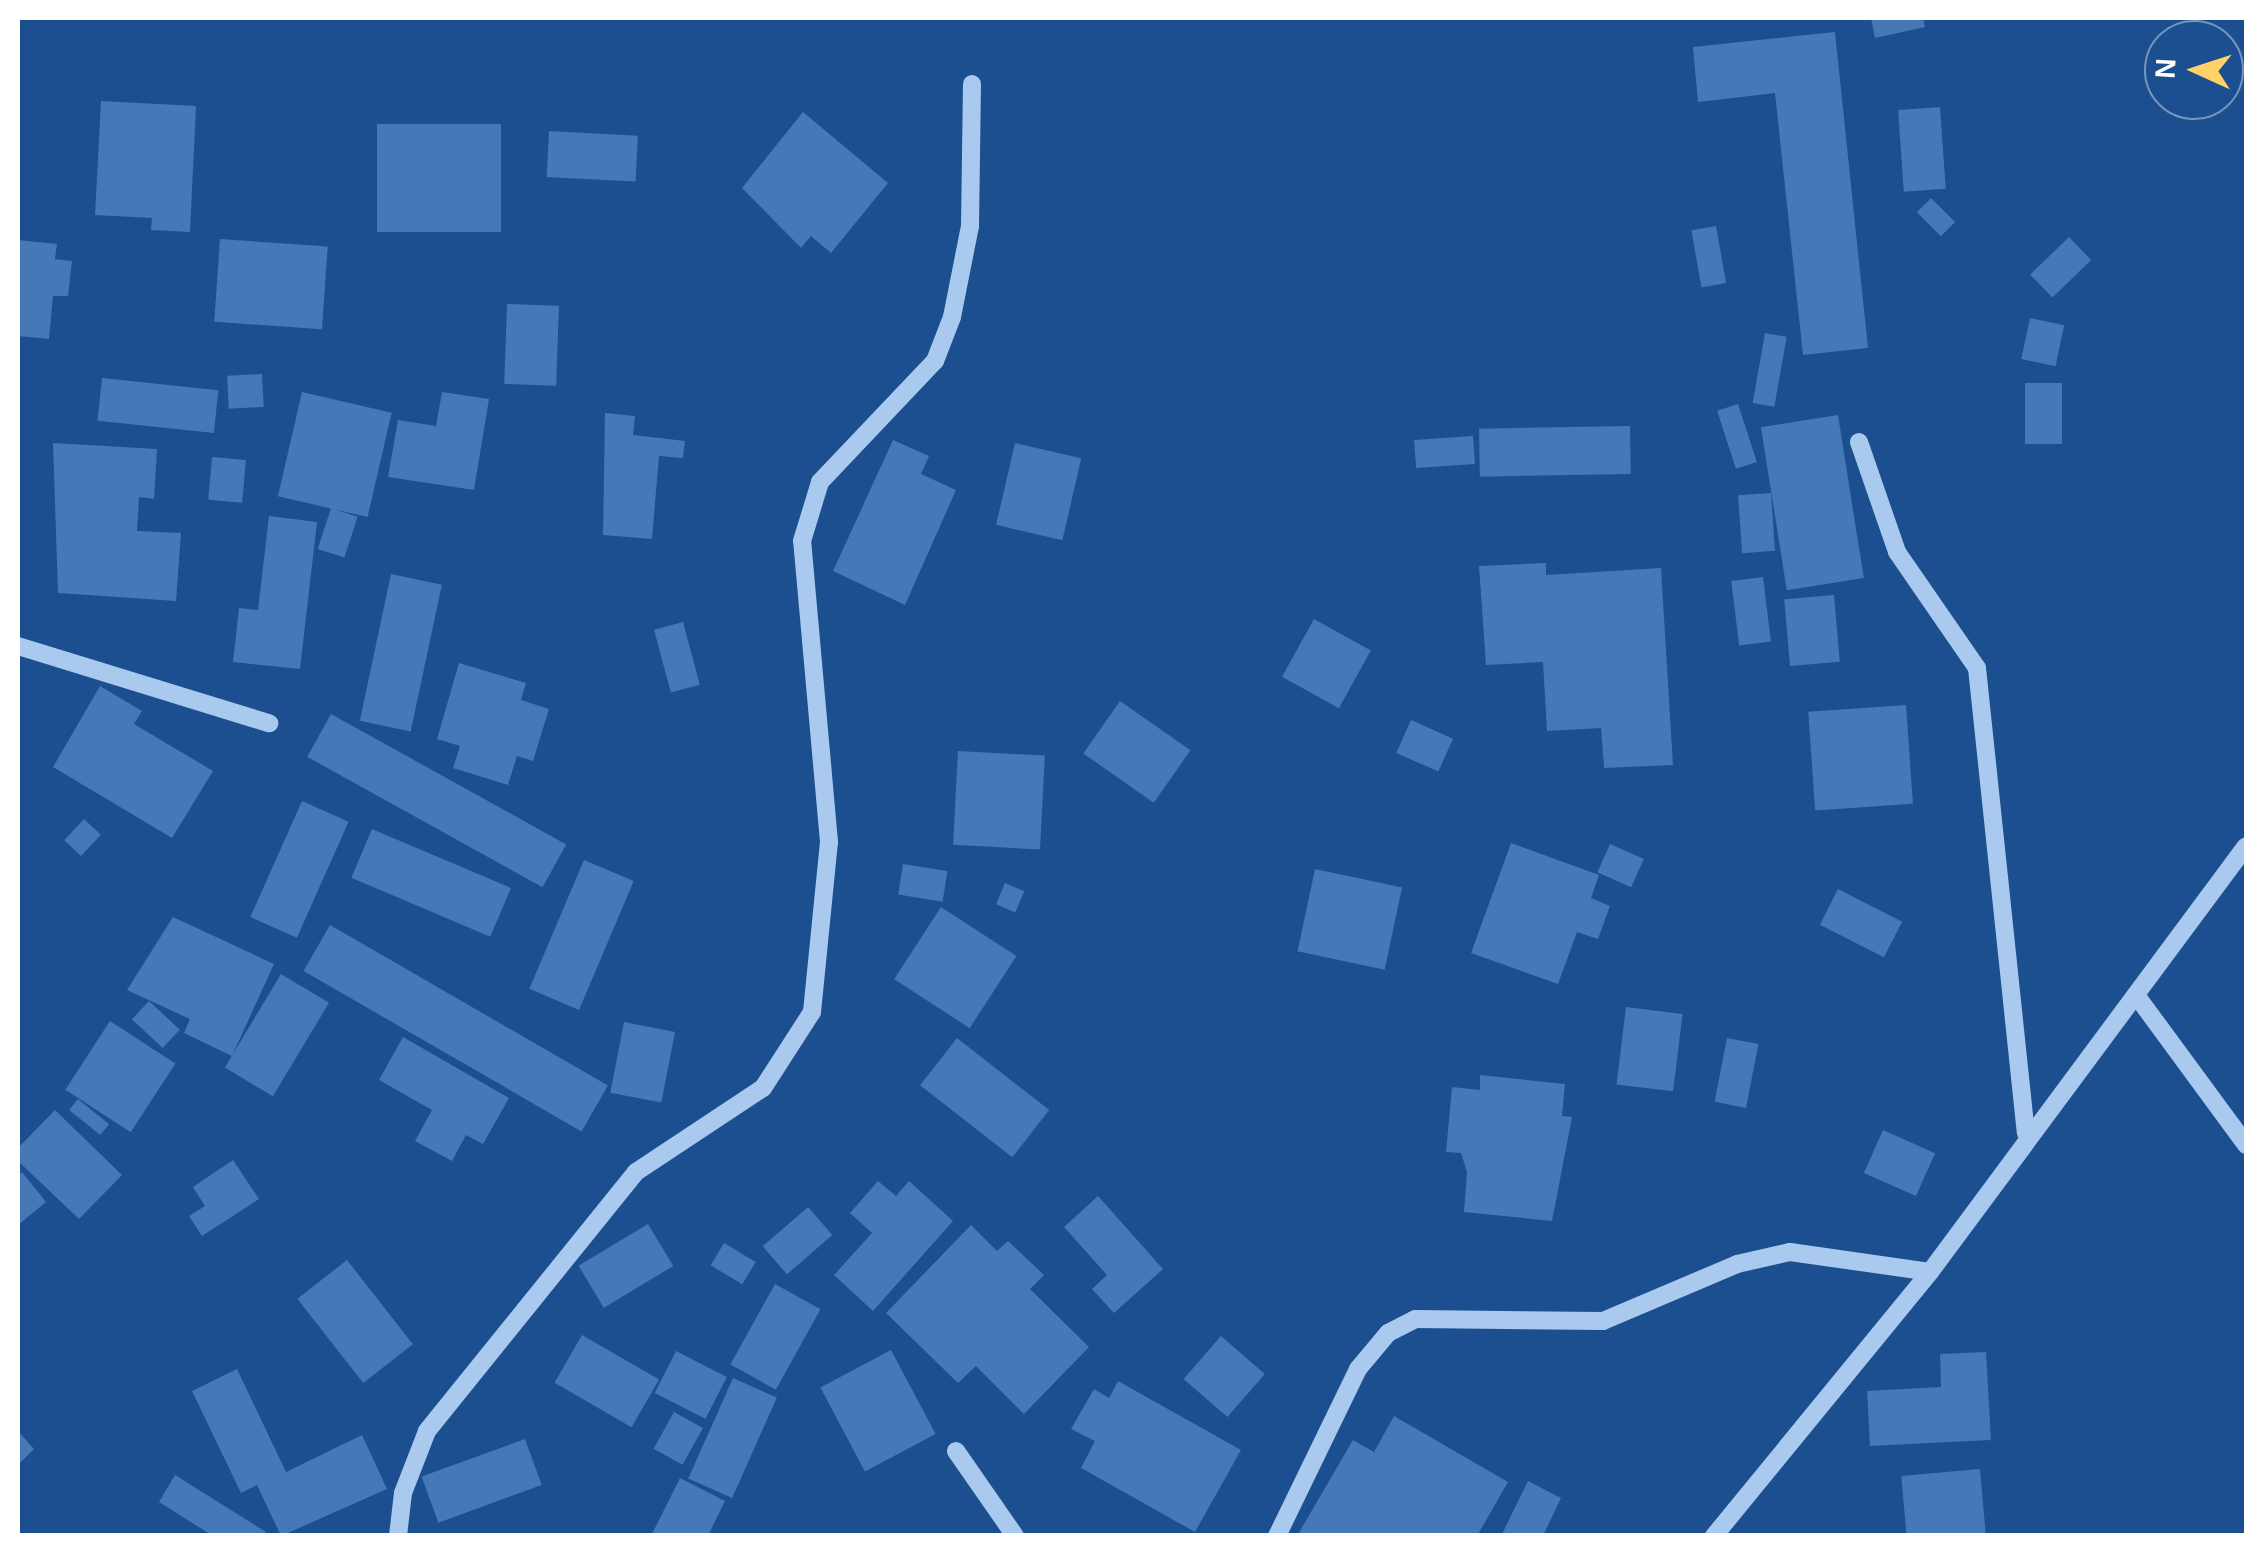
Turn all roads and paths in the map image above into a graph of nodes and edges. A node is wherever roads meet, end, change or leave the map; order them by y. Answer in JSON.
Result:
{"nodes":[{"id":1,"x":972,"y":84,"type":"dead end"},
{"id":2,"x":1859,"y":442,"type":"dead end"},
{"id":3,"x":18,"y":646,"type":"edge"},
{"id":4,"x":269,"y":723,"type":"dead end"},
{"id":5,"x":2246,"y":846,"type":"edge"},
{"id":6,"x":2136,"y":995,"type":"junction"},
{"id":7,"x":2026,"y":1132,"type":"junction"},
{"id":8,"x":2246,"y":1145,"type":"edge"},
{"id":9,"x":1930,"y":1272,"type":"junction"},
{"id":10,"x":956,"y":1452,"type":"dead end"},
{"id":11,"x":398,"y":1536,"type":"edge"},
{"id":12,"x":1014,"y":1536,"type":"edge"},
{"id":13,"x":1278,"y":1536,"type":"edge"},
{"id":14,"x":1714,"y":1536,"type":"edge"}],
"edges":[{"from":1,"to":11,"type":"street"},
{"from":2,"to":7,"type":"street"},
{"from":3,"to":4,"type":"street"},
{"from":5,"to":6,"type":"street"},
{"from":6,"to":7,"type":"street"},
{"from":6,"to":8,"type":"street"},
{"from":7,"to":9,"type":"street"},
{"from":9,"to":13,"type":"street"},
{"from":9,"to":14,"type":"street"},
{"from":10,"to":12,"type":"street"}]}
